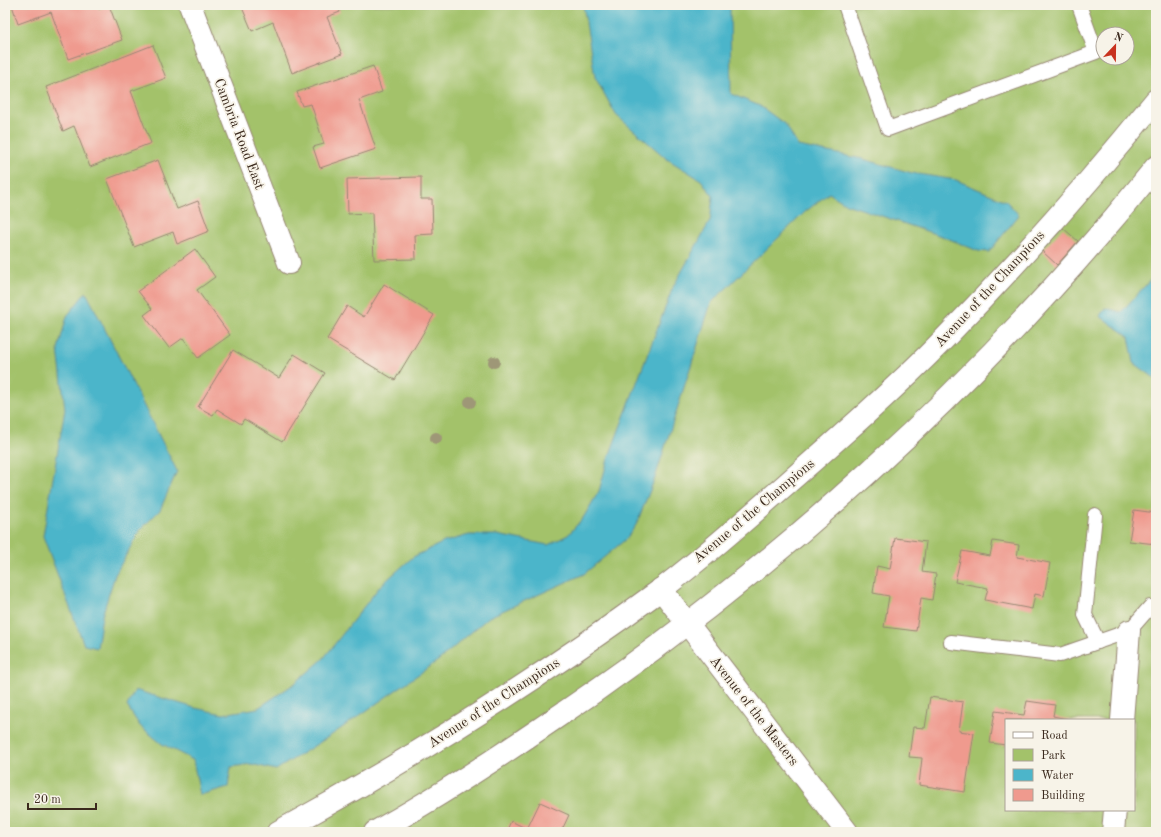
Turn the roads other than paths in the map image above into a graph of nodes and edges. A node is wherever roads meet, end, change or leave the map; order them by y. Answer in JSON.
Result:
{"nodes":[{"id":1,"x":190,"y":5,"type":"edge"},
{"id":2,"x":845,"y":5,"type":"edge"},
{"id":3,"x":1079,"y":5,"type":"edge"},
{"id":4,"x":1156,"y":100,"type":"edge"},
{"id":5,"x":1156,"y":167,"type":"edge"},
{"id":6,"x":289,"y":263,"type":"dead end"},
{"id":7,"x":1094,"y":515,"type":"dead end"},
{"id":8,"x":661,"y":589,"type":"junction"},
{"id":9,"x":1156,"y":608,"type":"edge"},
{"id":10,"x":687,"y":624,"type":"junction"},
{"id":11,"x":1129,"y":631,"type":"junction"},
{"id":12,"x":951,"y":642,"type":"dead end"},
{"id":13,"x":1098,"y":642,"type":"junction"},
{"id":14,"x":1122,"y":719,"type":"edge"},
{"id":15,"x":1115,"y":811,"type":"edge"},
{"id":16,"x":278,"y":832,"type":"edge"},
{"id":17,"x":375,"y":832,"type":"edge"},
{"id":18,"x":847,"y":832,"type":"edge"},
{"id":19,"x":1113,"y":832,"type":"edge"}],
"edges":[{"from":1,"to":6,"type":"street","name":"Cambria Road East"},
{"from":2,"to":3,"type":"lane"},
{"from":4,"to":8,"type":"street","name":"Avenue of the Champions"},
{"from":5,"to":10,"type":"street"},
{"from":7,"to":13,"type":"lane"},
{"from":8,"to":10,"type":"street","name":"Avenue of the Masters"},
{"from":8,"to":16,"type":"street","name":"Avenue of the Champions"},
{"from":9,"to":11,"type":"lane"},
{"from":10,"to":17,"type":"street"},
{"from":10,"to":18,"type":"street","name":"Avenue of the Masters"},
{"from":11,"to":13,"type":"lane"},
{"from":11,"to":14,"type":"street"},
{"from":12,"to":13,"type":"lane"},
{"from":15,"to":19,"type":"street"}]}
